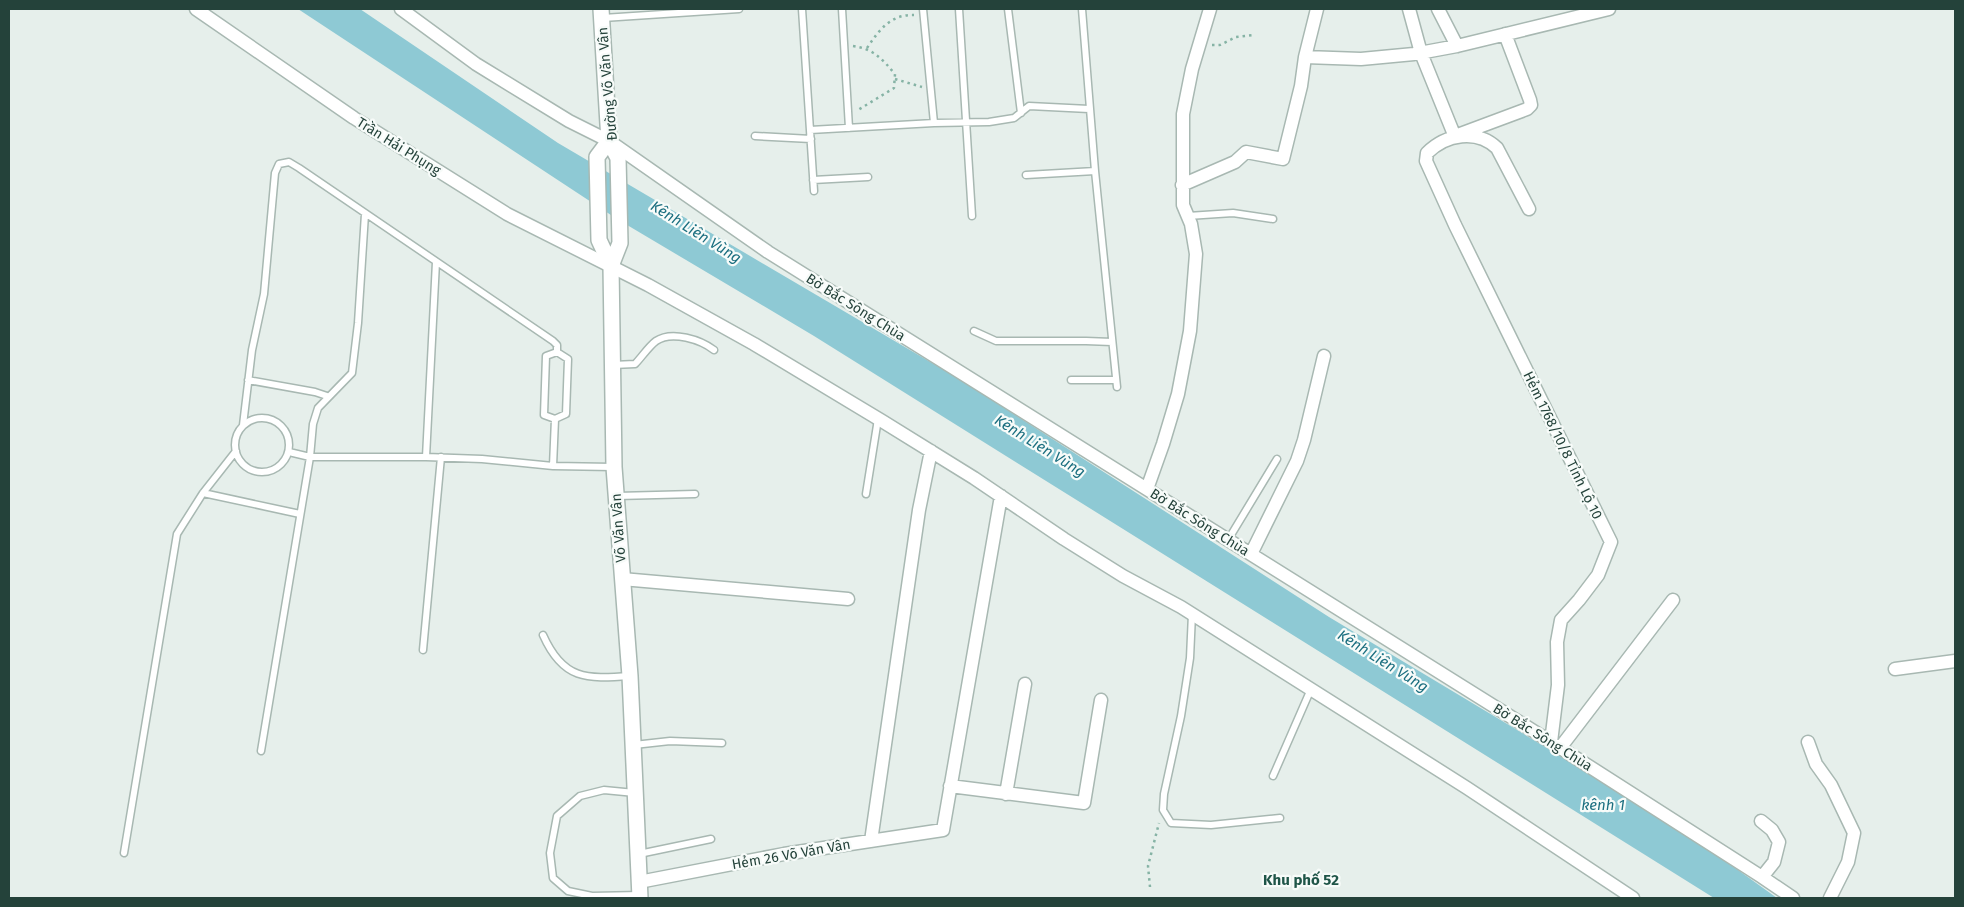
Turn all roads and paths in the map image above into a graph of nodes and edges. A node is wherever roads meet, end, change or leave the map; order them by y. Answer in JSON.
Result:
{"nodes":[{"id":1,"x":196,"y":9,"type":"edge"},
{"id":2,"x":401,"y":9,"type":"edge"},
{"id":3,"x":739,"y":9,"type":"edge"},
{"id":4,"x":802,"y":9,"type":"edge"},
{"id":5,"x":842,"y":9,"type":"edge"},
{"id":6,"x":959,"y":9,"type":"edge"},
{"id":7,"x":1008,"y":9,"type":"edge"},
{"id":8,"x":1082,"y":9,"type":"edge"},
{"id":9,"x":1210,"y":9,"type":"edge"},
{"id":10,"x":1317,"y":9,"type":"edge"},
{"id":11,"x":1409,"y":9,"type":"edge"},
{"id":12,"x":1438,"y":9,"type":"edge"},
{"id":13,"x":1609,"y":9,"type":"edge"},
{"id":14,"x":684,"y":11,"type":"edge"},
{"id":15,"x":923,"y":12,"type":"edge"},
{"id":16,"x":601,"y":13,"type":"edge"},
{"id":17,"x":1506,"y":34,"type":"junction"},
{"id":18,"x":1253,"y":35,"type":"dead end"},
{"id":19,"x":1201,"y":40,"type":"junction"},
{"id":20,"x":844,"y":45,"type":"junction"},
{"id":21,"x":1457,"y":46,"type":"junction"},
{"id":22,"x":867,"y":48,"type":"junction"},
{"id":23,"x":1421,"y":53,"type":"junction"},
{"id":24,"x":1305,"y":57,"type":"junction"},
{"id":25,"x":895,"y":79,"type":"junction"},
{"id":26,"x":930,"y":88,"type":"junction"},
{"id":27,"x":1089,"y":109,"type":"junction"},
{"id":28,"x":1021,"y":113,"type":"junction"},
{"id":29,"x":848,"y":114,"type":"junction"},
{"id":30,"x":965,"y":122,"type":"junction"},
{"id":31,"x":934,"y":123,"type":"junction"},
{"id":32,"x":849,"y":128,"type":"junction"},
{"id":33,"x":810,"y":130,"type":"junction"},
{"id":34,"x":755,"y":136,"type":"dead end"},
{"id":35,"x":1457,"y":136,"type":"junction"},
{"id":36,"x":811,"y":139,"type":"junction"},
{"id":37,"x":609,"y":141,"type":"junction"},
{"id":38,"x":618,"y":158,"type":"joint"},
{"id":39,"x":1095,"y":170,"type":"junction"},
{"id":40,"x":1026,"y":175,"type":"dead end"},
{"id":41,"x":868,"y":177,"type":"dead end"},
{"id":42,"x":813,"y":180,"type":"junction"},
{"id":43,"x":1182,"y":185,"type":"junction"},
{"id":44,"x":814,"y":191,"type":"dead end"},
{"id":45,"x":1529,"y":209,"type":"dead end"},
{"id":46,"x":365,"y":214,"type":"junction"},
{"id":47,"x":972,"y":216,"type":"dead end"},
{"id":48,"x":1188,"y":216,"type":"junction"},
{"id":49,"x":1273,"y":220,"type":"dead end"},
{"id":50,"x":436,"y":262,"type":"junction"},
{"id":51,"x":611,"y":266,"type":"junction"},
{"id":52,"x":974,"y":332,"type":"dead end"},
{"id":53,"x":1112,"y":342,"type":"junction"},
{"id":54,"x":714,"y":350,"type":"dead end"},
{"id":55,"x":557,"y":352,"type":"junction"},
{"id":56,"x":1324,"y":356,"type":"dead end"},
{"id":57,"x":613,"y":365,"type":"junction"},
{"id":58,"x":248,"y":380,"type":"junction"},
{"id":59,"x":1071,"y":380,"type":"dead end"},
{"id":60,"x":328,"y":396,"type":"junction"},
{"id":61,"x":555,"y":419,"type":"junction"},
{"id":62,"x":878,"y":419,"type":"junction"},
{"id":63,"x":243,"y":425,"type":"junction"},
{"id":64,"x":236,"y":451,"type":"junction"},
{"id":65,"x":931,"y":451,"type":"junction"},
{"id":66,"x":289,"y":452,"type":"junction"},
{"id":67,"x":310,"y":457,"type":"junction"},
{"id":68,"x":426,"y":457,"type":"junction"},
{"id":69,"x":441,"y":457,"type":"junction"},
{"id":70,"x":1276,"y":458,"type":"dead end"},
{"id":71,"x":553,"y":466,"type":"junction"},
{"id":72,"x":614,"y":467,"type":"junction"},
{"id":73,"x":1147,"y":489,"type":"junction"},
{"id":74,"x":203,"y":493,"type":"junction"},
{"id":75,"x":696,"y":494,"type":"dead end"},
{"id":76,"x":866,"y":494,"type":"dead end"},
{"id":77,"x":616,"y":496,"type":"junction"},
{"id":78,"x":1001,"y":496,"type":"junction"},
{"id":79,"x":300,"y":514,"type":"junction"},
{"id":80,"x":1228,"y":540,"type":"junction"},
{"id":81,"x":1251,"y":554,"type":"junction"},
{"id":82,"x":622,"y":579,"type":"junction"},
{"id":83,"x":848,"y":599,"type":"dead end"},
{"id":84,"x":1673,"y":600,"type":"dead end"},
{"id":85,"x":1192,"y":614,"type":"junction"},
{"id":86,"x":542,"y":635,"type":"dead end"},
{"id":87,"x":423,"y":650,"type":"dead end"},
{"id":88,"x":1955,"y":661,"type":"edge"},
{"id":89,"x":1895,"y":669,"type":"dead end"},
{"id":90,"x":630,"y":676,"type":"junction"},
{"id":91,"x":1025,"y":684,"type":"dead end"},
{"id":92,"x":1311,"y":689,"type":"junction"},
{"id":93,"x":1101,"y":700,"type":"dead end"},
{"id":94,"x":1808,"y":742,"type":"dead end"},
{"id":95,"x":722,"y":743,"type":"dead end"},
{"id":96,"x":633,"y":745,"type":"junction"},
{"id":97,"x":1555,"y":745,"type":"junction"},
{"id":98,"x":261,"y":751,"type":"dead end"},
{"id":99,"x":1273,"y":776,"type":"dead end"},
{"id":100,"x":950,"y":786,"type":"junction"},
{"id":101,"x":635,"y":793,"type":"junction"},
{"id":102,"x":1006,"y":794,"type":"junction"},
{"id":103,"x":1163,"y":810,"type":"junction"},
{"id":104,"x":1280,"y":818,"type":"dead end"},
{"id":105,"x":1761,"y":821,"type":"dead end"},
{"id":106,"x":711,"y":839,"type":"dead end"},
{"id":107,"x":871,"y":841,"type":"junction"},
{"id":108,"x":124,"y":853,"type":"dead end"},
{"id":109,"x":638,"y":854,"type":"junction"},
{"id":110,"x":1762,"y":876,"type":"junction"},
{"id":111,"x":1150,"y":887,"type":"dead end"},
{"id":112,"x":639,"y":892,"type":"edge"},
{"id":113,"x":1633,"y":898,"type":"edge"},
{"id":114,"x":1793,"y":898,"type":"edge"},
{"id":115,"x":1830,"y":898,"type":"edge"}],
"edges":[{"from":1,"to":51,"type":"street","name":"Trần Hải Phụng"},
{"from":2,"to":37,"type":"street","name":"Bờ Bắc Sông Chùa"},
{"from":3,"to":14,"type":"lane"},
{"from":4,"to":33,"type":"lane"},
{"from":5,"to":20,"type":"lane"},
{"from":6,"to":30,"type":"lane"},
{"from":7,"to":28,"type":"lane"},
{"from":8,"to":27,"type":"lane"},
{"from":9,"to":19,"type":"street"},
{"from":10,"to":24,"type":"street"},
{"from":11,"to":23,"type":"street"},
{"from":12,"to":21,"type":"street"},
{"from":13,"to":17,"type":"street"},
{"from":14,"to":16,"type":"lane"},
{"from":15,"to":22,"type":"path"},
{"from":15,"to":26,"type":"lane"},
{"from":16,"to":37,"type":"street","name":"Đường Võ Văn Vân"},
{"from":17,"to":21,"type":"street"},
{"from":17,"to":35,"type":"street"},
{"from":18,"to":19,"type":"path"},
{"from":19,"to":43,"type":"street"},
{"from":20,"to":22,"type":"path"},
{"from":20,"to":29,"type":"lane"},
{"from":21,"to":23,"type":"street"},
{"from":22,"to":25,"type":"path"},
{"from":23,"to":24,"type":"street"},
{"from":23,"to":35,"type":"street"},
{"from":24,"to":43,"type":"street"},
{"from":25,"to":26,"type":"path"},
{"from":25,"to":29,"type":"path"},
{"from":26,"to":31,"type":"lane"},
{"from":27,"to":28,"type":"lane"},
{"from":27,"to":39,"type":"lane"},
{"from":28,"to":30,"type":"lane"},
{"from":29,"to":32,"type":"lane"},
{"from":30,"to":31,"type":"lane"},
{"from":30,"to":47,"type":"lane"},
{"from":31,"to":32,"type":"lane"},
{"from":32,"to":33,"type":"lane"},
{"from":33,"to":36,"type":"lane"},
{"from":34,"to":36,"type":"lane"},
{"from":35,"to":45,"type":"street"},
{"from":35,"to":97,"type":"street","name":"Hẻm 1768/10/8 Tỉnh Lộ 10"},
{"from":36,"to":42,"type":"lane"},
{"from":37,"to":38,"type":"street","name":"Đường Võ Văn Vân"},
{"from":37,"to":51,"type":"street"},
{"from":37,"to":73,"type":"street","name":"Bờ Bắc Sông Chùa"},
{"from":38,"to":51,"type":"street","name":"Võ Văn Vân"},
{"from":39,"to":40,"type":"lane"},
{"from":39,"to":53,"type":"lane"},
{"from":41,"to":42,"type":"lane"},
{"from":42,"to":44,"type":"lane"},
{"from":43,"to":48,"type":"street"},
{"from":46,"to":50,"type":"lane"},
{"from":46,"to":58,"type":"lane"},
{"from":46,"to":60,"type":"lane"},
{"from":48,"to":49,"type":"lane"},
{"from":48,"to":73,"type":"street"},
{"from":50,"to":55,"type":"lane"},
{"from":50,"to":68,"type":"lane"},
{"from":51,"to":57,"type":"street","name":"Võ Văn Vân"},
{"from":51,"to":62,"type":"street","name":"Trần Hải Phụng"},
{"from":52,"to":53,"type":"lane"},
{"from":53,"to":59,"type":"lane"},
{"from":54,"to":57,"type":"lane"},
{"from":55,"to":61,"type":"lane"},
{"from":55,"to":61,"type":"lane"},
{"from":56,"to":81,"type":"street"},
{"from":57,"to":72,"type":"street","name":"Võ Văn Vân"},
{"from":58,"to":60,"type":"lane"},
{"from":58,"to":63,"type":"lane"},
{"from":60,"to":67,"type":"lane"},
{"from":61,"to":71,"type":"lane"},
{"from":62,"to":65,"type":"street","name":"Trần Hải Phụng"},
{"from":62,"to":76,"type":"lane"},
{"from":63,"to":64,"type":"lane"},
{"from":63,"to":66,"type":"lane"},
{"from":64,"to":66,"type":"lane"},
{"from":64,"to":74,"type":"lane"},
{"from":65,"to":78,"type":"street","name":"Trần Hải Phụng"},
{"from":65,"to":107,"type":"street"},
{"from":66,"to":67,"type":"lane"},
{"from":67,"to":68,"type":"lane"},
{"from":67,"to":79,"type":"lane"},
{"from":68,"to":69,"type":"lane"},
{"from":69,"to":71,"type":"lane"},
{"from":69,"to":87,"type":"lane"},
{"from":70,"to":80,"type":"lane"},
{"from":71,"to":72,"type":"lane"},
{"from":72,"to":77,"type":"street","name":"Võ Văn Vân"},
{"from":73,"to":80,"type":"street","name":"Bờ Bắc Sông Chùa"},
{"from":74,"to":79,"type":"lane"},
{"from":74,"to":108,"type":"lane"},
{"from":75,"to":77,"type":"lane"},
{"from":77,"to":82,"type":"street","name":"Võ Văn Vân"},
{"from":78,"to":85,"type":"street","name":"Trần Hải Phụng"},
{"from":78,"to":100,"type":"street"},
{"from":79,"to":98,"type":"lane"},
{"from":80,"to":81,"type":"street","name":"Bờ Bắc Sông Chùa"},
{"from":81,"to":97,"type":"street","name":"Bờ Bắc Sông Chùa"},
{"from":82,"to":83,"type":"street"},
{"from":82,"to":90,"type":"street","name":"Võ Văn Vân"},
{"from":84,"to":97,"type":"street"},
{"from":85,"to":92,"type":"street","name":"Trần Hải Phụng"},
{"from":85,"to":103,"type":"lane"},
{"from":86,"to":90,"type":"lane"},
{"from":88,"to":89,"type":"street"},
{"from":90,"to":96,"type":"street","name":"Võ Văn Vân"},
{"from":91,"to":102,"type":"street"},
{"from":92,"to":99,"type":"lane"},
{"from":92,"to":113,"type":"street","name":"Trần Hải Phụng"},
{"from":93,"to":102,"type":"street"},
{"from":94,"to":115,"type":"street"},
{"from":95,"to":96,"type":"lane"},
{"from":96,"to":101,"type":"street","name":"Võ Văn Vân"},
{"from":97,"to":110,"type":"street","name":"Bờ Bắc Sông Chùa"},
{"from":100,"to":102,"type":"street"},
{"from":100,"to":107,"type":"street","name":"Hẻm 26 Võ Văn Vân"},
{"from":101,"to":109,"type":"street","name":"Võ Văn Vân"},
{"from":101,"to":112,"type":"lane"},
{"from":103,"to":104,"type":"lane"},
{"from":103,"to":111,"type":"path"},
{"from":105,"to":110,"type":"street"},
{"from":106,"to":109,"type":"lane"},
{"from":107,"to":112,"type":"street","name":"Hẻm 26 Võ Văn Vân"},
{"from":109,"to":112,"type":"street","name":"Võ Văn Vân"},
{"from":110,"to":114,"type":"street","name":"Bờ Bắc Sông Chùa"}]}
